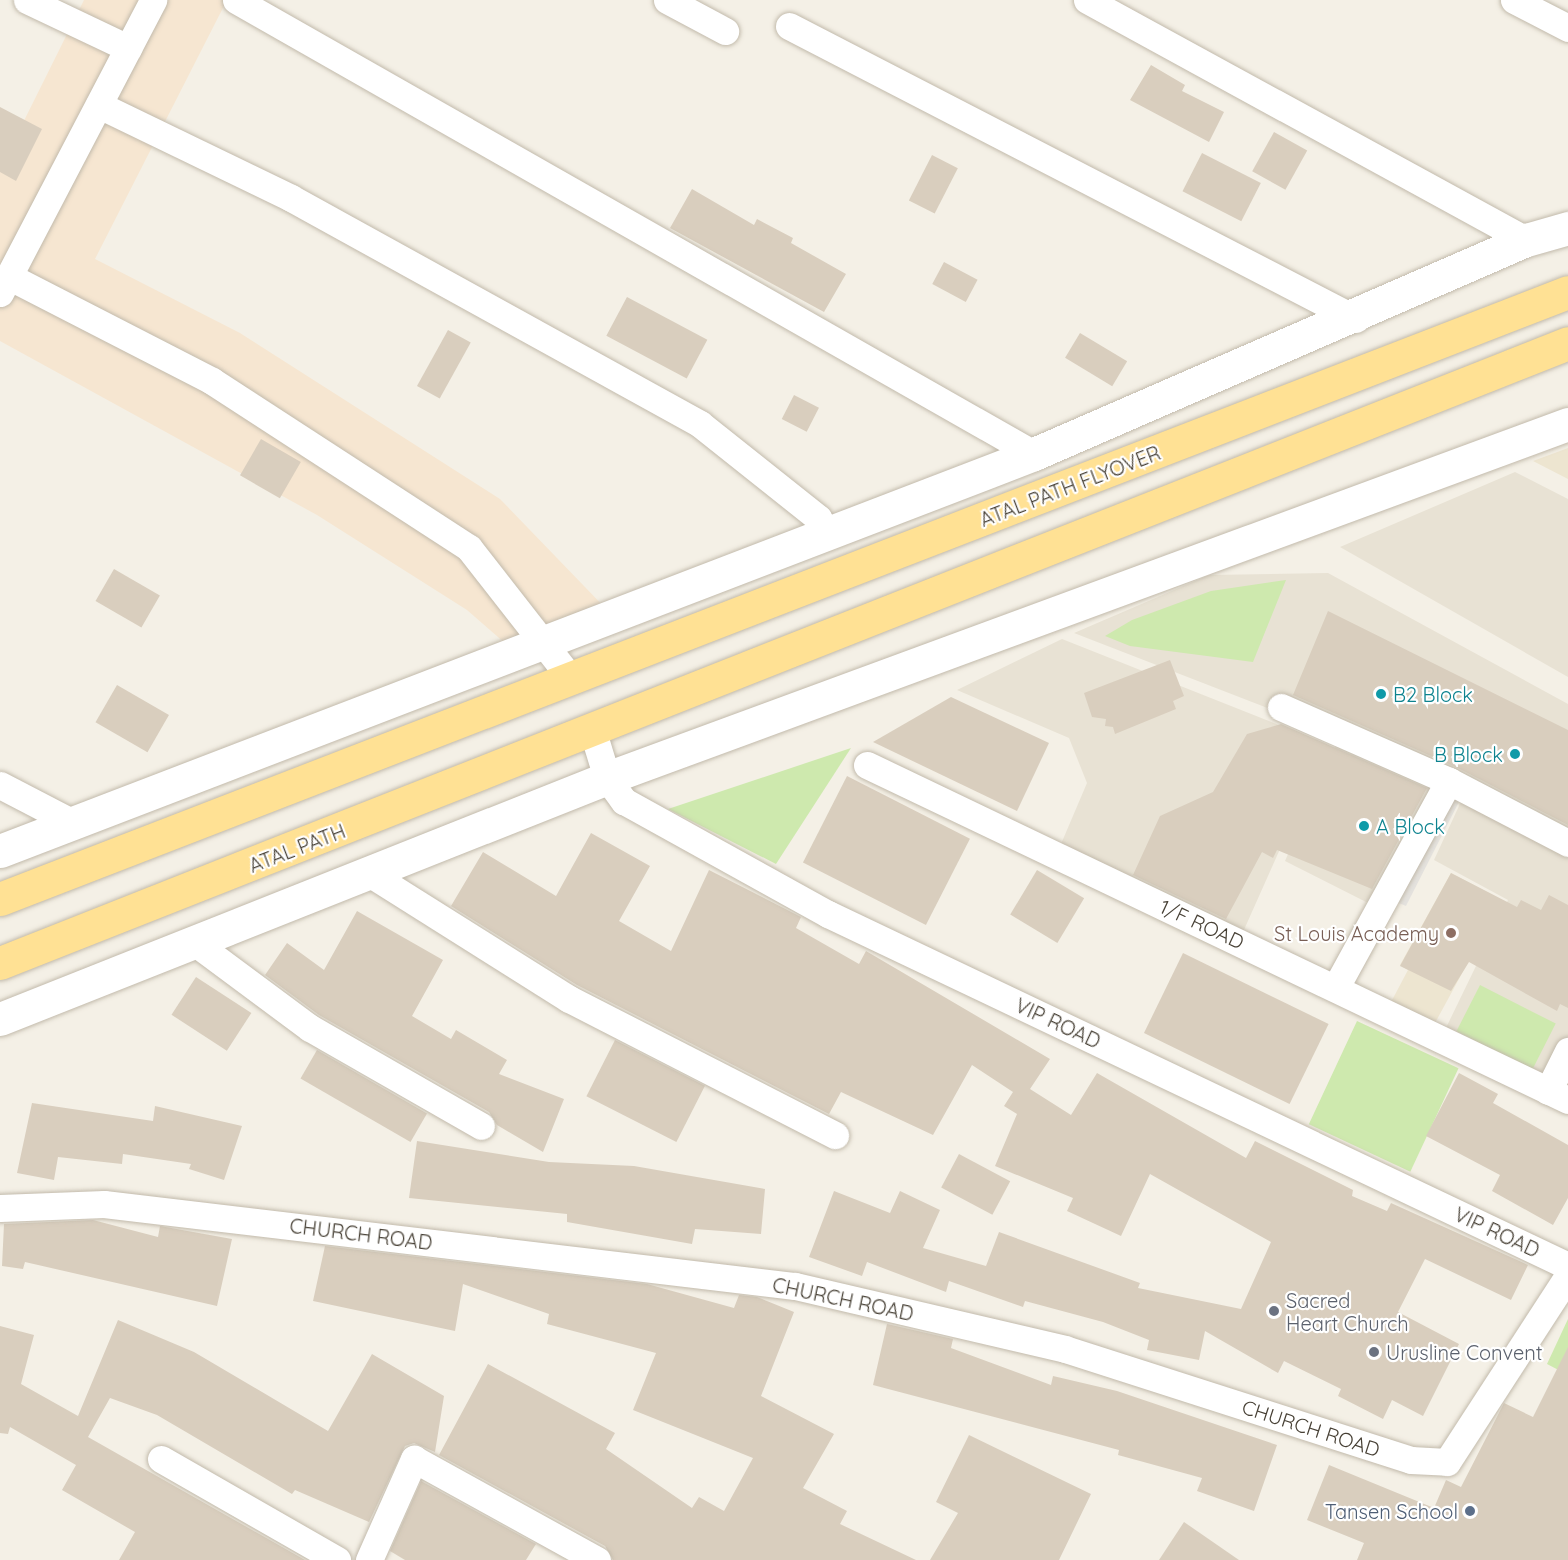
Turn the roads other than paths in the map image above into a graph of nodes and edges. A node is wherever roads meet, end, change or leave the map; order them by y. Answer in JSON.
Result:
{"nodes":[{"id":1,"x":27,"y":0,"type":"edge"},
{"id":2,"x":153,"y":0,"type":"edge"},
{"id":3,"x":236,"y":0,"type":"edge"},
{"id":4,"x":667,"y":0,"type":"edge"},
{"id":5,"x":1087,"y":0,"type":"edge"},
{"id":6,"x":1514,"y":0,"type":"edge"},
{"id":7,"x":789,"y":26,"type":"dead end"},
{"id":8,"x":1568,"y":28,"type":"edge"},
{"id":9,"x":725,"y":32,"type":"dead end"},
{"id":10,"x":128,"y":48,"type":"junction"},
{"id":11,"x":99,"y":105,"type":"junction"},
{"id":12,"x":1568,"y":228,"type":"edge"},
{"id":13,"x":1526,"y":240,"type":"junction"},
{"id":14,"x":5,"y":285,"type":"edge"},
{"id":15,"x":1568,"y":292,"type":"edge"},
{"id":16,"x":1356,"y":319,"type":"junction"},
{"id":17,"x":1568,"y":343,"type":"edge"},
{"id":18,"x":1568,"y":424,"type":"edge"},
{"id":19,"x":1034,"y":454,"type":"junction"},
{"id":20,"x":827,"y":532,"type":"junction"},
{"id":21,"x":545,"y":646,"type":"junction"},
{"id":22,"x":572,"y":680,"type":"junction"},
{"id":23,"x":1281,"y":707,"type":"dead end"},
{"id":24,"x":593,"y":732,"type":"junction"},
{"id":25,"x":867,"y":765,"type":"dead end"},
{"id":26,"x":607,"y":778,"type":"junction"},
{"id":27,"x":1449,"y":781,"type":"junction"},
{"id":28,"x":0,"y":785,"type":"edge"},
{"id":29,"x":73,"y":823,"type":"junction"},
{"id":30,"x":1568,"y":843,"type":"edge"},
{"id":31,"x":0,"y":851,"type":"edge"},
{"id":32,"x":369,"y":873,"type":"junction"},
{"id":33,"x":0,"y":899,"type":"edge"},
{"id":34,"x":195,"y":942,"type":"junction"},
{"id":35,"x":0,"y":963,"type":"edge"},
{"id":36,"x":1336,"y":987,"type":"junction"},
{"id":37,"x":0,"y":1019,"type":"edge"},
{"id":38,"x":1568,"y":1051,"type":"edge"},
{"id":39,"x":1558,"y":1096,"type":"edge"},
{"id":40,"x":481,"y":1125,"type":"dead end"},
{"id":41,"x":835,"y":1136,"type":"dead end"},
{"id":42,"x":0,"y":1208,"type":"edge"},
{"id":43,"x":1568,"y":1266,"type":"edge"},
{"id":44,"x":1568,"y":1276,"type":"edge"},
{"id":45,"x":161,"y":1459,"type":"dead end"},
{"id":46,"x":337,"y":1560,"type":"edge"},
{"id":47,"x":369,"y":1560,"type":"edge"},
{"id":48,"x":597,"y":1560,"type":"edge"}],
"edges":[{"from":1,"to":10,"type":"street"},
{"from":2,"to":10,"type":"street"},
{"from":3,"to":19,"type":"street"},
{"from":4,"to":9,"type":"street"},
{"from":5,"to":13,"type":"street"},
{"from":6,"to":8,"type":"street"},
{"from":7,"to":16,"type":"street"},
{"from":10,"to":11,"type":"street"},
{"from":11,"to":14,"type":"street"},
{"from":11,"to":20,"type":"street"},
{"from":12,"to":13,"type":"street"},
{"from":13,"to":16,"type":"street"},
{"from":14,"to":21,"type":"street"},
{"from":15,"to":22,"type":"main road","name":"ATAL PATH FLYOVER"},
{"from":16,"to":19,"type":"street"},
{"from":17,"to":24,"type":"main road"},
{"from":18,"to":26,"type":"street"},
{"from":19,"to":20,"type":"street"},
{"from":20,"to":21,"type":"street"},
{"from":21,"to":22,"type":"street"},
{"from":21,"to":29,"type":"street"},
{"from":22,"to":33,"type":"main road"},
{"from":23,"to":27,"type":"street"},
{"from":24,"to":26,"type":"street","name":"VIP ROAD"},
{"from":24,"to":35,"type":"main road","name":"ATAL PATH"},
{"from":25,"to":36,"type":"street","name":"1/F ROAD"},
{"from":26,"to":32,"type":"street"},
{"from":26,"to":43,"type":"street","name":"VIP ROAD"},
{"from":27,"to":30,"type":"street"},
{"from":27,"to":36,"type":"street"},
{"from":28,"to":29,"type":"street"},
{"from":29,"to":31,"type":"street"},
{"from":32,"to":34,"type":"street"},
{"from":32,"to":41,"type":"street"},
{"from":34,"to":37,"type":"street"},
{"from":34,"to":40,"type":"street"},
{"from":36,"to":39,"type":"street","name":"1/F ROAD"},
{"from":38,"to":39,"type":"street"},
{"from":42,"to":44,"type":"street","name":"CHURCH ROAD"},
{"from":45,"to":46,"type":"street"},
{"from":47,"to":48,"type":"street"}]}
